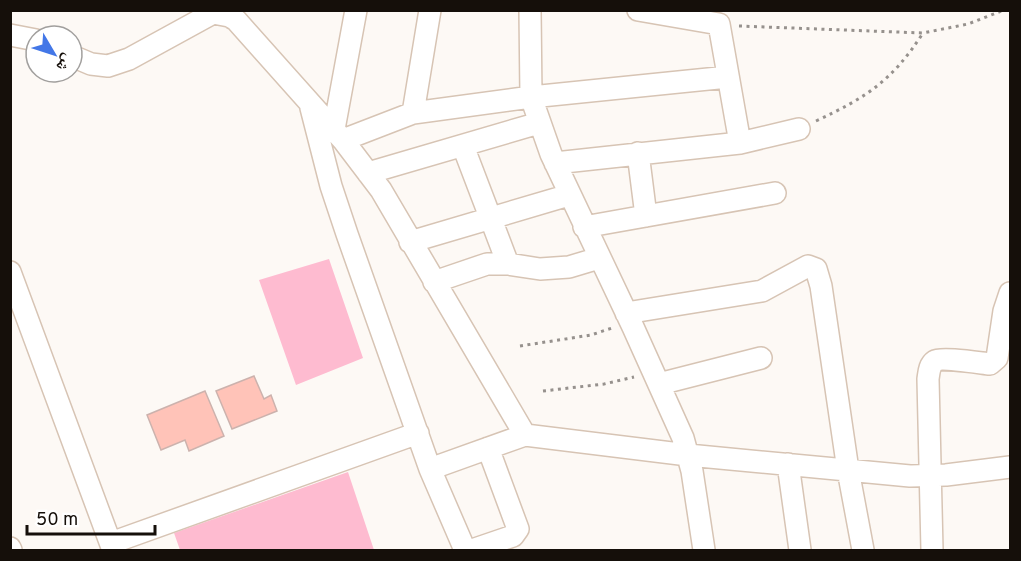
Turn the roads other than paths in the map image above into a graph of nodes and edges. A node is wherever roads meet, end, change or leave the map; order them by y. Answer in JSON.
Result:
{"nodes":[{"id":1,"x":356,"y":10,"type":"edge"},
{"id":2,"x":430,"y":10,"type":"edge"},
{"id":3,"x":530,"y":10,"type":"edge"},
{"id":4,"x":639,"y":10,"type":"edge"},
{"id":5,"x":214,"y":12,"type":"edge"},
{"id":6,"x":84,"y":61,"type":"edge"},
{"id":7,"x":728,"y":77,"type":"junction"},
{"id":8,"x":531,"y":97,"type":"junction"},
{"id":9,"x":309,"y":101,"type":"junction"},
{"id":10,"x":413,"y":113,"type":"junction"},
{"id":11,"x":539,"y":123,"type":"junction"},
{"id":12,"x":799,"y":129,"type":"road end"},
{"id":13,"x":338,"y":135,"type":"junction"},
{"id":14,"x":740,"y":142,"type":"junction"},
{"id":15,"x":463,"y":146,"type":"junction"},
{"id":16,"x":638,"y":153,"type":"junction"},
{"id":17,"x":555,"y":163,"type":"junction"},
{"id":18,"x":368,"y":173,"type":"junction"},
{"id":19,"x":775,"y":193,"type":"dead end"},
{"id":20,"x":569,"y":195,"type":"junction"},
{"id":21,"x":491,"y":216,"type":"junction"},
{"id":22,"x":646,"y":216,"type":"junction"},
{"id":23,"x":584,"y":226,"type":"junction"},
{"id":24,"x":410,"y":242,"type":"junction"},
{"id":25,"x":599,"y":258,"type":"junction"},
{"id":26,"x":508,"y":264,"type":"junction"},
{"id":27,"x":10,"y":272,"type":"edge"},
{"id":28,"x":434,"y":282,"type":"junction"},
{"id":29,"x":1011,"y":293,"type":"edge"},
{"id":30,"x":628,"y":316,"type":"junction"},
{"id":31,"x":761,"y":358,"type":"dead end"},
{"id":32,"x":656,"y":378,"type":"junction"},
{"id":33,"x":418,"y":434,"type":"junction"},
{"id":34,"x":525,"y":435,"type":"junction"},
{"id":35,"x":488,"y":448,"type":"junction"},
{"id":36,"x":688,"y":455,"type":"junction"},
{"id":37,"x":788,"y":464,"type":"junction"},
{"id":38,"x":1011,"y":467,"type":"edge"},
{"id":39,"x":430,"y":468,"type":"junction"},
{"id":40,"x":848,"y":470,"type":"junction"},
{"id":41,"x":930,"y":476,"type":"junction"},
{"id":42,"x":112,"y":547,"type":"edge"},
{"id":43,"x":465,"y":550,"type":"edge"},
{"id":44,"x":472,"y":550,"type":"edge"},
{"id":45,"x":700,"y":550,"type":"edge"},
{"id":46,"x":800,"y":550,"type":"edge"},
{"id":47,"x":863,"y":550,"type":"edge"},
{"id":48,"x":932,"y":550,"type":"edge"}],
"edges":[{"from":1,"to":13,"type":"street"},
{"from":2,"to":10,"type":"street"},
{"from":3,"to":8,"type":"street"},
{"from":4,"to":7,"type":"street"},
{"from":5,"to":6,"type":"street"},
{"from":5,"to":9,"type":"street"},
{"from":7,"to":8,"type":"street"},
{"from":7,"to":14,"type":"street"},
{"from":8,"to":10,"type":"street"},
{"from":8,"to":11,"type":"street"},
{"from":9,"to":13,"type":"street"},
{"from":9,"to":33,"type":"street"},
{"from":10,"to":13,"type":"street"},
{"from":11,"to":15,"type":"street"},
{"from":11,"to":17,"type":"street"},
{"from":12,"to":14,"type":"street"},
{"from":13,"to":18,"type":"street"},
{"from":14,"to":16,"type":"street"},
{"from":15,"to":18,"type":"street"},
{"from":15,"to":21,"type":"street"},
{"from":16,"to":17,"type":"street"},
{"from":16,"to":22,"type":"street"},
{"from":17,"to":20,"type":"street"},
{"from":18,"to":24,"type":"street"},
{"from":19,"to":22,"type":"street"},
{"from":20,"to":21,"type":"street"},
{"from":20,"to":23,"type":"street"},
{"from":21,"to":24,"type":"street"},
{"from":21,"to":26,"type":"street"},
{"from":22,"to":23,"type":"street"},
{"from":23,"to":25,"type":"street"},
{"from":24,"to":28,"type":"street"},
{"from":25,"to":26,"type":"street"},
{"from":25,"to":30,"type":"street"},
{"from":26,"to":28,"type":"street"},
{"from":27,"to":42,"type":"street"},
{"from":28,"to":34,"type":"street"},
{"from":29,"to":41,"type":"street"},
{"from":30,"to":32,"type":"street"},
{"from":30,"to":40,"type":"street"},
{"from":31,"to":32,"type":"street"},
{"from":32,"to":36,"type":"street"},
{"from":33,"to":39,"type":"street"},
{"from":33,"to":42,"type":"street"},
{"from":34,"to":35,"type":"street"},
{"from":34,"to":36,"type":"street"},
{"from":35,"to":39,"type":"street"},
{"from":35,"to":44,"type":"street"},
{"from":36,"to":37,"type":"street"},
{"from":36,"to":45,"type":"street"},
{"from":37,"to":40,"type":"street"},
{"from":37,"to":46,"type":"street"},
{"from":38,"to":41,"type":"street"},
{"from":39,"to":43,"type":"street"},
{"from":40,"to":41,"type":"street"},
{"from":40,"to":47,"type":"street"},
{"from":41,"to":48,"type":"street"}]}
